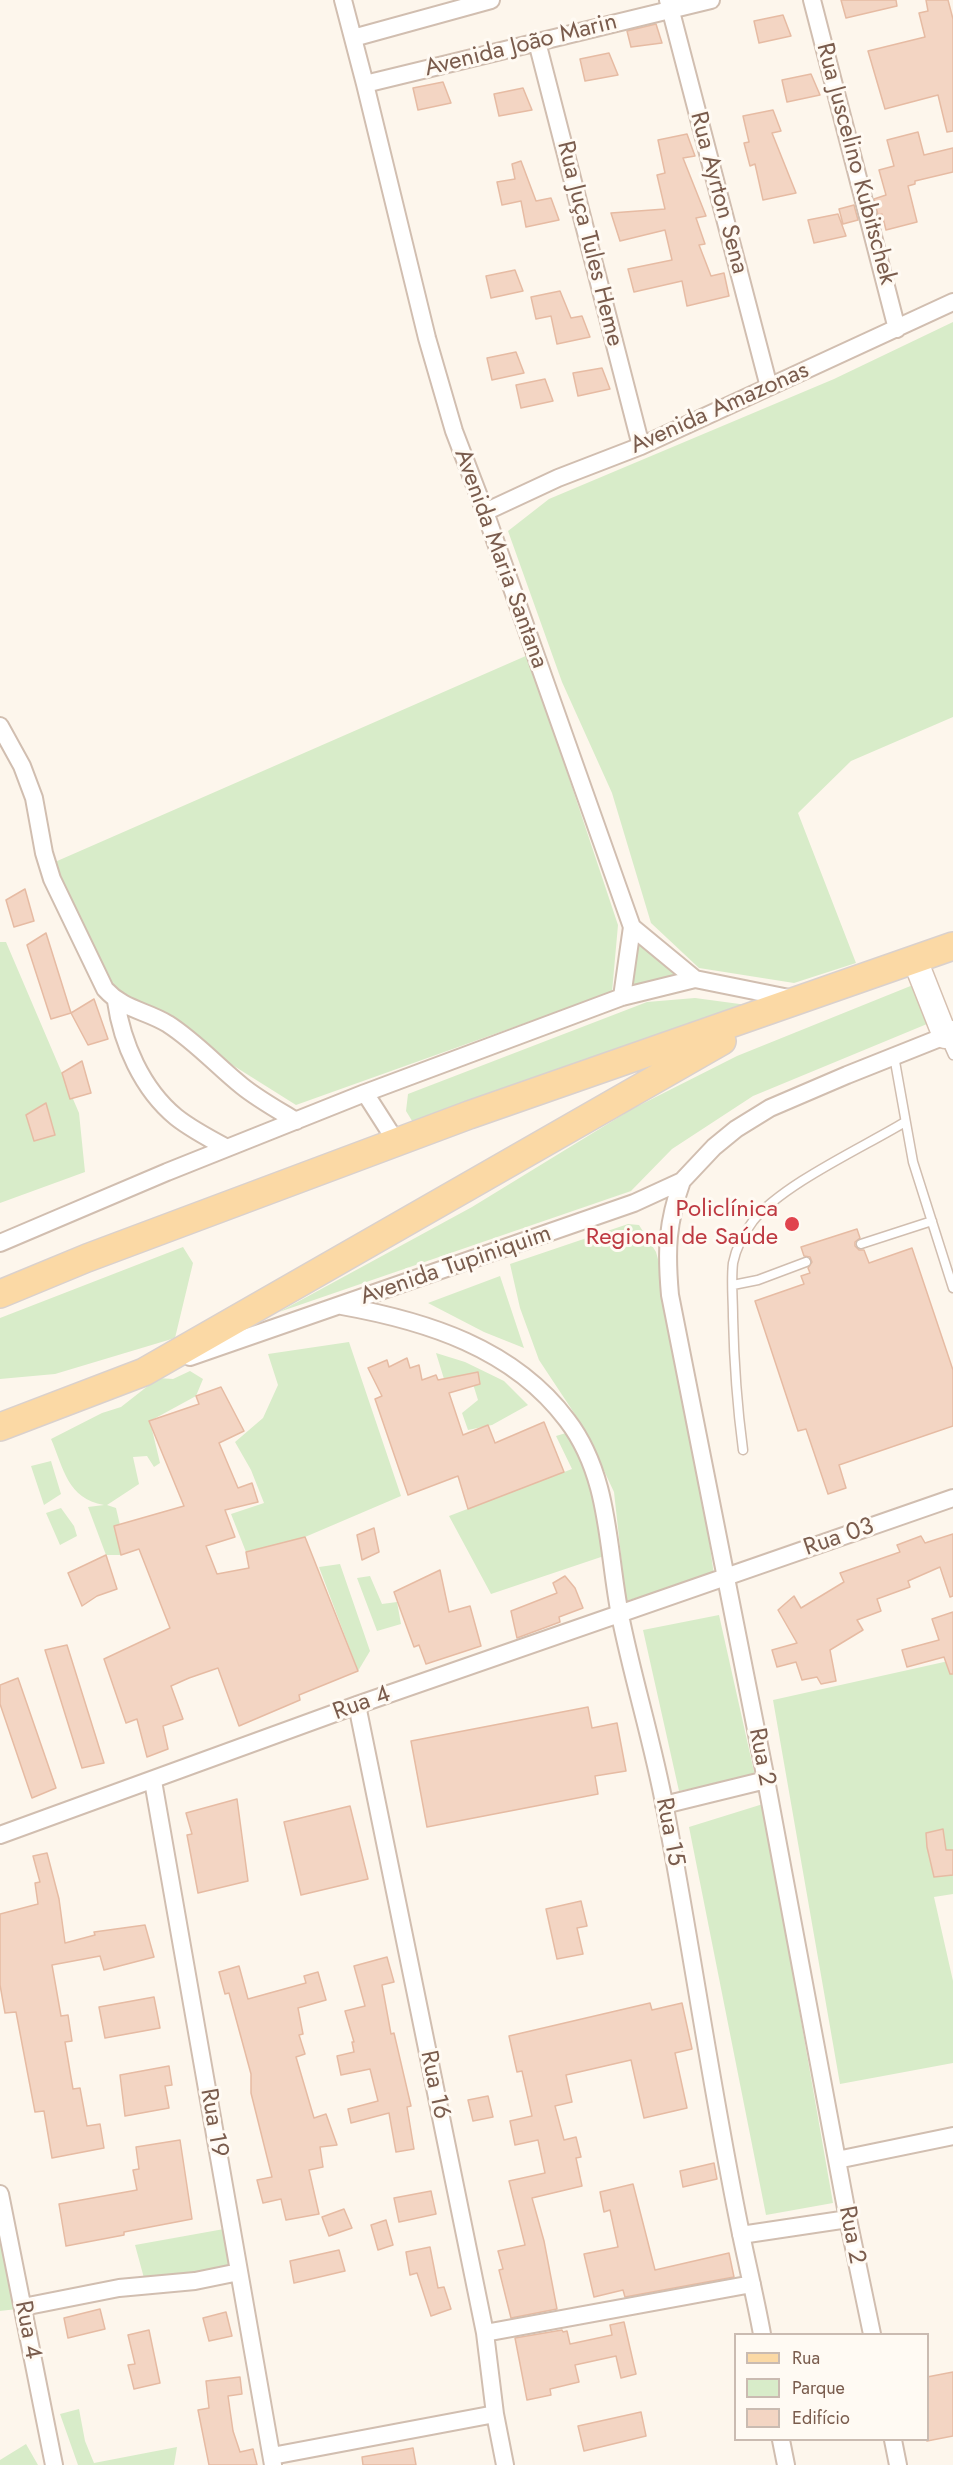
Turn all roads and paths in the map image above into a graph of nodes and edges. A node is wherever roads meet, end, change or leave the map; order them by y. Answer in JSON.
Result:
{"nodes":[{"id":1,"x":343,"y":0,"type":"edge"},
{"id":2,"x":491,"y":0,"type":"edge"},
{"id":3,"x":711,"y":0,"type":"edge"},
{"id":4,"x":812,"y":0,"type":"edge"},
{"id":5,"x":669,"y":5,"type":"edge"},
{"id":6,"x":353,"y":38,"type":"junction"},
{"id":7,"x":537,"y":42,"type":"junction"},
{"id":8,"x":365,"y":84,"type":"junction"},
{"id":9,"x":953,"y":302,"type":"edge"},
{"id":10,"x":897,"y":329,"type":"junction"},
{"id":11,"x":769,"y":387,"type":"junction"},
{"id":12,"x":641,"y":447,"type":"junction"},
{"id":13,"x":485,"y":512,"type":"junction"},
{"id":14,"x":0,"y":726,"type":"edge"},
{"id":15,"x":632,"y":927,"type":"junction"},
{"id":16,"x":953,"y":946,"type":"edge"},
{"id":17,"x":915,"y":960,"type":"junction"},
{"id":18,"x":695,"y":979,"type":"junction"},
{"id":19,"x":622,"y":998,"type":"junction"},
{"id":20,"x":116,"y":1000,"type":"junction"},
{"id":21,"x":791,"y":1004,"type":"junction"},
{"id":22,"x":950,"y":1041,"type":"edge"},
{"id":23,"x":894,"y":1056,"type":"junction"},
{"id":24,"x":365,"y":1093,"type":"junction"},
{"id":25,"x":296,"y":1121,"type":"junction"},
{"id":26,"x":905,"y":1122,"type":"junction"},
{"id":27,"x":397,"y":1143,"type":"junction"},
{"id":28,"x":227,"y":1148,"type":"junction"},
{"id":29,"x":682,"y":1181,"type":"junction"},
{"id":30,"x":932,"y":1221,"type":"junction"},
{"id":31,"x":0,"y":1243,"type":"edge"},
{"id":32,"x":861,"y":1244,"type":"dead end"},
{"id":33,"x":806,"y":1262,"type":"dead end"},
{"id":34,"x":733,"y":1285,"type":"junction"},
{"id":35,"x":953,"y":1288,"type":"edge"},
{"id":36,"x":0,"y":1293,"type":"edge"},
{"id":37,"x":342,"y":1306,"type":"junction"},
{"id":38,"x":144,"y":1372,"type":"junction"},
{"id":39,"x":0,"y":1427,"type":"edge"},
{"id":40,"x":742,"y":1450,"type":"dead end"},
{"id":41,"x":953,"y":1498,"type":"edge"},
{"id":42,"x":725,"y":1578,"type":"junction"},
{"id":43,"x":620,"y":1613,"type":"junction"},
{"id":44,"x":357,"y":1705,"type":"junction"},
{"id":45,"x":766,"y":1780,"type":"junction"},
{"id":46,"x":153,"y":1781,"type":"junction"},
{"id":47,"x":664,"y":1805,"type":"junction"},
{"id":48,"x":0,"y":1835,"type":"edge"},
{"id":49,"x":953,"y":2136,"type":"edge"},
{"id":50,"x":837,"y":2160,"type":"junction"},
{"id":51,"x":0,"y":2194,"type":"edge"},
{"id":52,"x":848,"y":2219,"type":"junction"},
{"id":53,"x":741,"y":2235,"type":"junction"},
{"id":54,"x":239,"y":2272,"type":"junction"},
{"id":55,"x":752,"y":2284,"type":"junction"},
{"id":56,"x":23,"y":2307,"type":"junction"},
{"id":57,"x":485,"y":2333,"type":"junction"},
{"id":58,"x":762,"y":2333,"type":"edge"},
{"id":59,"x":872,"y":2333,"type":"edge"},
{"id":60,"x":495,"y":2414,"type":"junction"},
{"id":61,"x":781,"y":2441,"type":"edge"},
{"id":62,"x":893,"y":2441,"type":"edge"},
{"id":63,"x":272,"y":2460,"type":"edge"},
{"id":64,"x":54,"y":2465,"type":"edge"},
{"id":65,"x":505,"y":2465,"type":"edge"},
{"id":66,"x":786,"y":2465,"type":"edge"},
{"id":67,"x":898,"y":2465,"type":"edge"}],
"edges":[{"from":1,"to":6,"type":"street","name":"Avenida Maria Santana"},
{"from":2,"to":6,"type":"street"},
{"from":3,"to":5,"type":"street","name":"Avenida João Marin"},
{"from":4,"to":10,"type":"street","name":"Rua Juscelino Kubitschek"},
{"from":5,"to":7,"type":"street","name":"Avenida João Marin"},
{"from":5,"to":11,"type":"street","name":"Rua Ayrton Sena"},
{"from":6,"to":8,"type":"street","name":"Avenida Maria Santana"},
{"from":7,"to":8,"type":"street","name":"Avenida João Marin"},
{"from":7,"to":12,"type":"street","name":"Rua Juça Tules Heme"},
{"from":8,"to":13,"type":"street","name":"Avenida Maria Santana"},
{"from":9,"to":10,"type":"street","name":"Avenida Amazonas"},
{"from":10,"to":11,"type":"street","name":"Avenida Amazonas"},
{"from":11,"to":12,"type":"street","name":"Avenida Amazonas"},
{"from":12,"to":13,"type":"street","name":"Avenida Amazonas"},
{"from":13,"to":15,"type":"street","name":"Avenida Maria Santana"},
{"from":14,"to":20,"type":"street"},
{"from":15,"to":18,"type":"street"},
{"from":15,"to":19,"type":"street"},
{"from":16,"to":17,"type":"main road"},
{"from":17,"to":21,"type":"main road"},
{"from":17,"to":22,"type":"street"},
{"from":18,"to":19,"type":"street"},
{"from":18,"to":21,"type":"street"},
{"from":19,"to":24,"type":"street"},
{"from":20,"to":25,"type":"street"},
{"from":20,"to":28,"type":"street"},
{"from":21,"to":27,"type":"main road"},
{"from":21,"to":38,"type":"main road"},
{"from":22,"to":23,"type":"street","name":"Avenida Tupiniquim"},
{"from":23,"to":26,"type":"lane"},
{"from":23,"to":29,"type":"street","name":"Avenida Tupiniquim"},
{"from":24,"to":25,"type":"street"},
{"from":24,"to":27,"type":"street"},
{"from":25,"to":28,"type":"street"},
{"from":26,"to":30,"type":"lane"},
{"from":26,"to":34,"type":"lane"},
{"from":27,"to":36,"type":"main road"},
{"from":28,"to":31,"type":"street"},
{"from":29,"to":37,"type":"street","name":"Avenida Tupiniquim"},
{"from":29,"to":42,"type":"street","name":"Rua 2"},
{"from":30,"to":32,"type":"lane"},
{"from":30,"to":35,"type":"lane"},
{"from":33,"to":34,"type":"lane"},
{"from":34,"to":40,"type":"lane"},
{"from":37,"to":38,"type":"street","name":"Avenida Tupiniquim"},
{"from":37,"to":43,"type":"street","name":"Rua 15"},
{"from":38,"to":39,"type":"main road"},
{"from":41,"to":42,"type":"street","name":"Rua 03"},
{"from":42,"to":43,"type":"street","name":"Rua 4"},
{"from":42,"to":45,"type":"street","name":"Rua 2"},
{"from":43,"to":44,"type":"street","name":"Rua 4"},
{"from":43,"to":47,"type":"street","name":"Rua 15"},
{"from":44,"to":46,"type":"street","name":"Rua 4"},
{"from":44,"to":57,"type":"street","name":"Rua 16"},
{"from":45,"to":47,"type":"street"},
{"from":45,"to":50,"type":"street","name":"Rua 2"},
{"from":46,"to":48,"type":"street","name":"Rua 4"},
{"from":46,"to":54,"type":"street","name":"Rua 19"},
{"from":47,"to":53,"type":"street","name":"Rua 15"},
{"from":49,"to":50,"type":"street"},
{"from":50,"to":52,"type":"street","name":"Rua 2"},
{"from":51,"to":56,"type":"street","name":"Rua 4"},
{"from":52,"to":53,"type":"street"},
{"from":52,"to":59,"type":"street","name":"Rua 2"},
{"from":53,"to":55,"type":"street","name":"Rua 15"},
{"from":54,"to":56,"type":"street"},
{"from":54,"to":63,"type":"street","name":"Rua 19"},
{"from":55,"to":57,"type":"street"},
{"from":55,"to":58,"type":"street","name":"Rua 15"},
{"from":56,"to":64,"type":"street","name":"Rua 4"},
{"from":57,"to":60,"type":"street","name":"Rua 16"},
{"from":60,"to":63,"type":"street"},
{"from":60,"to":65,"type":"street","name":"Rua 16"},
{"from":61,"to":66,"type":"street"},
{"from":62,"to":67,"type":"street"}]}
